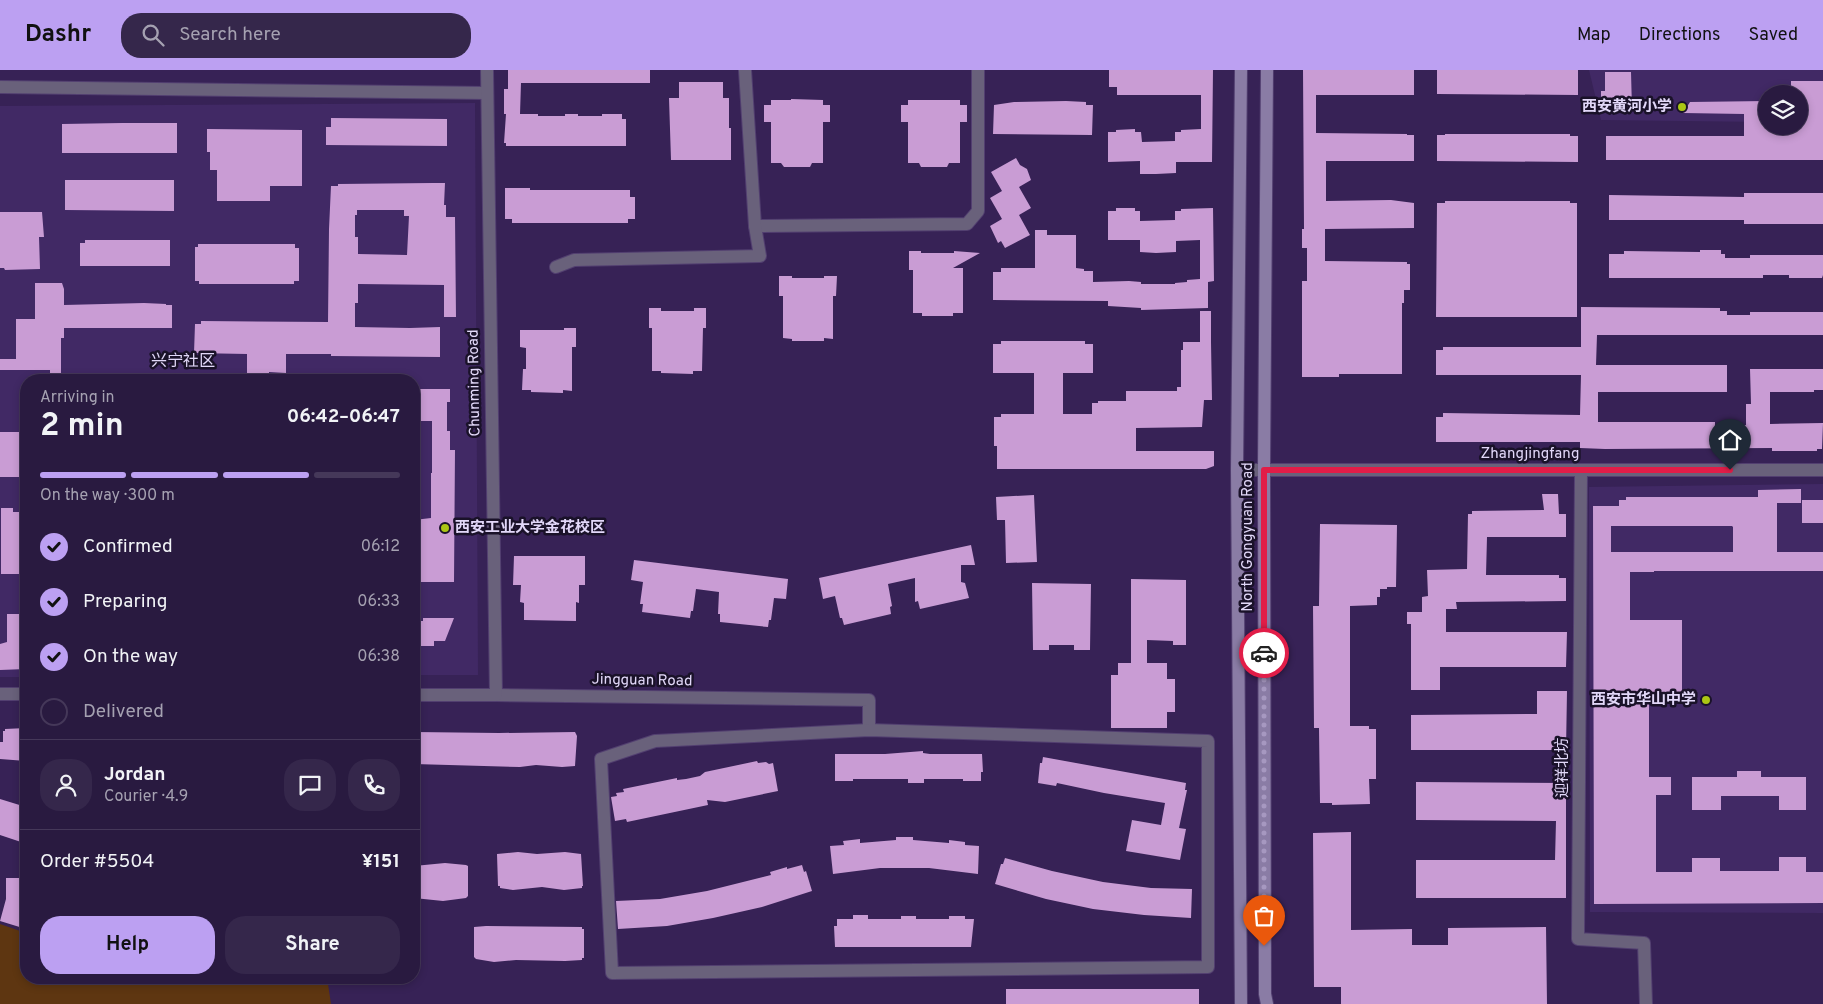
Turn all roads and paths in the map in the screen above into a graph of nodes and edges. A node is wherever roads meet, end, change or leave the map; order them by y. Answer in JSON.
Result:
{"nodes":[{"id":1,"x":486,"y":70,"type":"edge"},
{"id":2,"x":745,"y":70,"type":"edge"},
{"id":3,"x":978,"y":70,"type":"edge"},
{"id":4,"x":1241,"y":70,"type":"edge"},
{"id":5,"x":1267,"y":70,"type":"edge"},
{"id":6,"x":0,"y":88,"type":"edge"},
{"id":7,"x":487,"y":93,"type":"junction"},
{"id":8,"x":755,"y":226,"type":"junction"},
{"id":9,"x":556,"y":267,"type":"dead end"},
{"id":10,"x":1237,"y":470,"type":"junction"},
{"id":11,"x":1264,"y":470,"type":"junction"},
{"id":12,"x":1581,"y":470,"type":"junction"},
{"id":13,"x":1823,"y":470,"type":"edge"},
{"id":14,"x":0,"y":694,"type":"edge"},
{"id":15,"x":20,"y":694,"type":"edge"},
{"id":16,"x":420,"y":695,"type":"edge"},
{"id":17,"x":496,"y":695,"type":"junction"},
{"id":18,"x":869,"y":730,"type":"junction"},
{"id":19,"x":1241,"y":1004,"type":"edge"},
{"id":20,"x":1267,"y":1004,"type":"edge"},
{"id":21,"x":1646,"y":1004,"type":"edge"}],
"edges":[{"from":1,"to":7,"type":"street","name":"Chunming Road"},
{"from":2,"to":8,"type":"street"},
{"from":3,"to":8,"type":"street"},
{"from":4,"to":10,"type":"main road","name":"North Gongyuan Road"},
{"from":5,"to":11,"type":"main road","name":"North Gongyuan Road"},
{"from":6,"to":7,"type":"street"},
{"from":7,"to":17,"type":"street","name":"Chunming Road"},
{"from":8,"to":9,"type":"street"},
{"from":10,"to":11,"type":"street","name":"Zhangjingfang"},
{"from":10,"to":19,"type":"main road","name":"North Gongyuan Road"},
{"from":11,"to":12,"type":"street","name":"Zhangjingfang"},
{"from":11,"to":20,"type":"main road","name":"North Gongyuan Road"},
{"from":12,"to":13,"type":"street","name":"Zhangjingfang"},
{"from":12,"to":21,"type":"street","name":"迎祥北坊"},
{"from":14,"to":15,"type":"street"},
{"from":16,"to":17,"type":"street","name":"Jingguan Road"},
{"from":17,"to":18,"type":"street","name":"Jingguan Road"},
{"from":18,"to":18,"type":"street"}]}
